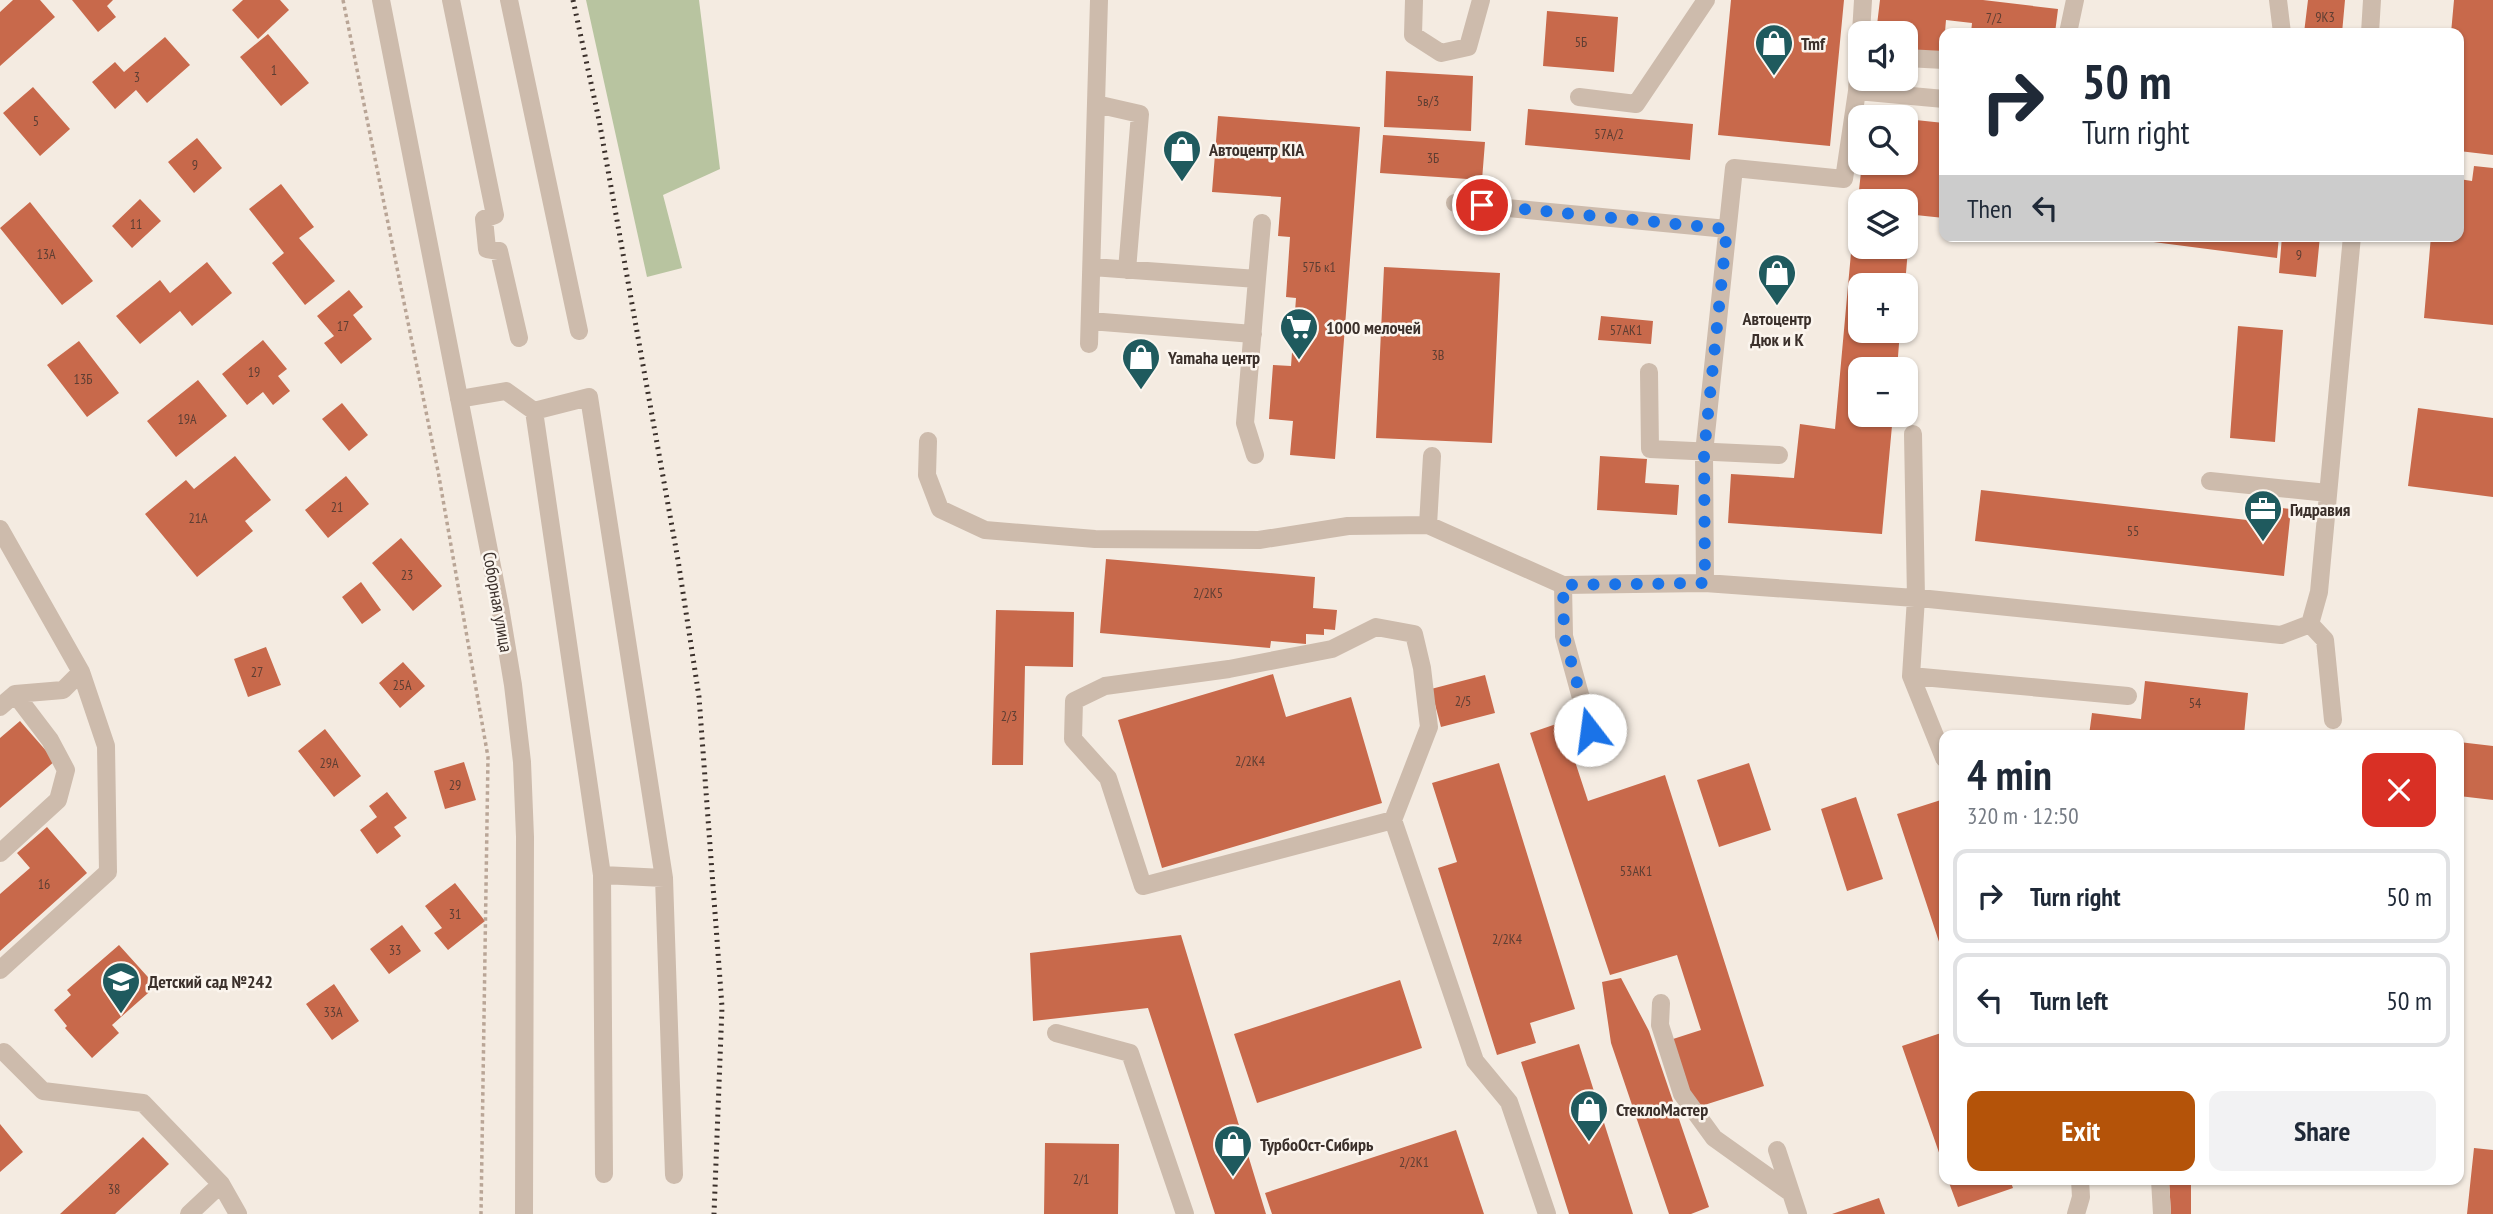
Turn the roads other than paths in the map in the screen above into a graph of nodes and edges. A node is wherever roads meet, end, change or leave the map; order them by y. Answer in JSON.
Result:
{"nodes":[{"id":1,"x":381,"y":0,"type":"edge"},
{"id":2,"x":451,"y":0,"type":"edge"},
{"id":3,"x":509,"y":0,"type":"edge"},
{"id":4,"x":1099,"y":0,"type":"edge"},
{"id":5,"x":1414,"y":0,"type":"edge"},
{"id":6,"x":1480,"y":0,"type":"edge"},
{"id":7,"x":1706,"y":0,"type":"edge"},
{"id":8,"x":1863,"y":0,"type":"edge"},
{"id":9,"x":2075,"y":0,"type":"edge"},
{"id":10,"x":2278,"y":0,"type":"edge"},
{"id":11,"x":2372,"y":0,"type":"edge"},
{"id":12,"x":1862,"y":21,"type":"edge"},
{"id":13,"x":2069,"y":28,"type":"edge"},
{"id":14,"x":2281,"y":28,"type":"edge"},
{"id":15,"x":2370,"y":28,"type":"edge"},
{"id":16,"x":1918,"y":59,"type":"edge"},
{"id":17,"x":1939,"y":60,"type":"edge"},
{"id":18,"x":1857,"y":91,"type":"joint"},
{"id":19,"x":1579,"y":97,"type":"dead end"},
{"id":20,"x":1939,"y":99,"type":"edge"},
{"id":21,"x":1096,"y":104,"type":"junction"},
{"id":22,"x":1455,"y":203,"type":"dead end"},
{"id":23,"x":1262,"y":223,"type":"dead end"},
{"id":24,"x":1727,"y":229,"type":"junction"},
{"id":25,"x":2351,"y":242,"type":"edge"},
{"id":26,"x":1092,"y":267,"type":"junction"},
{"id":27,"x":1127,"y":270,"type":"junction"},
{"id":28,"x":1257,"y":279,"type":"junction"},
{"id":29,"x":1090,"y":321,"type":"junction"},
{"id":30,"x":579,"y":331,"type":"dead end"},
{"id":31,"x":1253,"y":334,"type":"junction"},
{"id":32,"x":519,"y":338,"type":"dead end"},
{"id":33,"x":1089,"y":344,"type":"dead end"},
{"id":34,"x":1649,"y":372,"type":"dead end"},
{"id":35,"x":459,"y":399,"type":"junction"},
{"id":36,"x":534,"y":411,"type":"junction"},
{"id":37,"x":1913,"y":435,"type":"dead end"},
{"id":38,"x":928,"y":441,"type":"dead end"},
{"id":39,"x":1704,"y":453,"type":"junction"},
{"id":40,"x":1779,"y":454,"type":"dead end"},
{"id":41,"x":1255,"y":455,"type":"dead end"},
{"id":42,"x":1432,"y":456,"type":"dead end"},
{"id":43,"x":2210,"y":481,"type":"dead end"},
{"id":44,"x":2329,"y":493,"type":"junction"},
{"id":45,"x":1427,"y":525,"type":"junction"},
{"id":46,"x":0,"y":529,"type":"edge"},
{"id":47,"x":1705,"y":583,"type":"junction"},
{"id":48,"x":1563,"y":585,"type":"junction"},
{"id":49,"x":1916,"y":598,"type":"junction"},
{"id":50,"x":2310,"y":624,"type":"junction"},
{"id":51,"x":80,"y":672,"type":"junction"},
{"id":52,"x":1911,"y":676,"type":"junction"},
{"id":53,"x":15,"y":694,"type":"junction"},
{"id":54,"x":2128,"y":696,"type":"dead end"},
{"id":55,"x":0,"y":707,"type":"edge"},
{"id":56,"x":2333,"y":720,"type":"dead end"},
{"id":57,"x":1939,"y":746,"type":"edge"},
{"id":58,"x":1596,"y":753,"type":"dead end"},
{"id":59,"x":1393,"y":820,"type":"junction"},
{"id":60,"x":0,"y":853,"type":"edge"},
{"id":61,"x":601,"y":875,"type":"junction"},
{"id":62,"x":664,"y":878,"type":"junction"},
{"id":63,"x":0,"y":970,"type":"edge"},
{"id":64,"x":1661,"y":1003,"type":"dead end"},
{"id":65,"x":1056,"y":1033,"type":"dead end"},
{"id":66,"x":4,"y":1052,"type":"dead end"},
{"id":67,"x":1777,"y":1150,"type":"dead end"},
{"id":68,"x":604,"y":1174,"type":"dead end"},
{"id":69,"x":674,"y":1175,"type":"dead end"},
{"id":70,"x":221,"y":1184,"type":"junction"},
{"id":71,"x":2080,"y":1185,"type":"edge"},
{"id":72,"x":2160,"y":1185,"type":"edge"},
{"id":73,"x":1791,"y":1193,"type":"junction"},
{"id":74,"x":189,"y":1214,"type":"edge"},
{"id":75,"x":238,"y":1214,"type":"edge"},
{"id":76,"x":524,"y":1214,"type":"edge"},
{"id":77,"x":1185,"y":1214,"type":"edge"},
{"id":78,"x":1547,"y":1214,"type":"edge"},
{"id":79,"x":1798,"y":1214,"type":"edge"},
{"id":80,"x":2076,"y":1214,"type":"edge"},
{"id":81,"x":2162,"y":1214,"type":"edge"}],
"edges":[{"from":1,"to":35,"type":"street","name":"Соборная улица"},
{"from":2,"to":32,"type":"street"},
{"from":3,"to":30,"type":"street"},
{"from":4,"to":21,"type":"street"},
{"from":5,"to":6,"type":"street"},
{"from":7,"to":19,"type":"street"},
{"from":8,"to":12,"type":"street"},
{"from":9,"to":13,"type":"street"},
{"from":10,"to":14,"type":"street"},
{"from":11,"to":15,"type":"street"},
{"from":16,"to":17,"type":"street"},
{"from":18,"to":20,"type":"street"},
{"from":18,"to":24,"type":"street"},
{"from":21,"to":26,"type":"street"},
{"from":21,"to":27,"type":"street"},
{"from":22,"to":24,"type":"street"},
{"from":23,"to":28,"type":"street"},
{"from":24,"to":39,"type":"street"},
{"from":25,"to":44,"type":"street"},
{"from":26,"to":27,"type":"street"},
{"from":26,"to":29,"type":"street"},
{"from":27,"to":28,"type":"street"},
{"from":28,"to":31,"type":"street"},
{"from":29,"to":31,"type":"street"},
{"from":29,"to":33,"type":"street"},
{"from":31,"to":41,"type":"street"},
{"from":34,"to":39,"type":"street"},
{"from":35,"to":36,"type":"street"},
{"from":35,"to":76,"type":"street","name":"Соборная улица"},
{"from":36,"to":61,"type":"street"},
{"from":36,"to":62,"type":"street"},
{"from":37,"to":49,"type":"street"},
{"from":38,"to":45,"type":"street"},
{"from":39,"to":40,"type":"street"},
{"from":39,"to":47,"type":"street"},
{"from":42,"to":45,"type":"street"},
{"from":43,"to":44,"type":"street"},
{"from":44,"to":50,"type":"street"},
{"from":45,"to":48,"type":"street"},
{"from":46,"to":51,"type":"street"},
{"from":47,"to":48,"type":"street"},
{"from":47,"to":49,"type":"street"},
{"from":48,"to":58,"type":"street"},
{"from":49,"to":50,"type":"street"},
{"from":49,"to":52,"type":"street"},
{"from":50,"to":56,"type":"street"},
{"from":51,"to":53,"type":"street"},
{"from":51,"to":63,"type":"street"},
{"from":52,"to":54,"type":"street"},
{"from":52,"to":57,"type":"street"},
{"from":53,"to":55,"type":"street"},
{"from":53,"to":60,"type":"street"},
{"from":59,"to":59,"type":"street"},
{"from":59,"to":78,"type":"street"},
{"from":61,"to":62,"type":"street"},
{"from":61,"to":68,"type":"street"},
{"from":62,"to":69,"type":"street"},
{"from":64,"to":73,"type":"street"},
{"from":65,"to":77,"type":"street"},
{"from":66,"to":70,"type":"street"},
{"from":67,"to":73,"type":"street"},
{"from":70,"to":74,"type":"street"},
{"from":70,"to":75,"type":"street"},
{"from":71,"to":80,"type":"street"},
{"from":72,"to":81,"type":"street"},
{"from":73,"to":79,"type":"street"}]}
